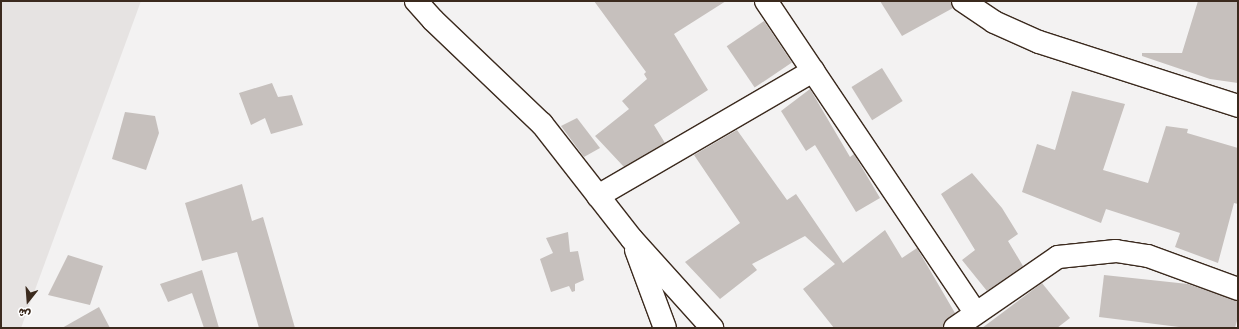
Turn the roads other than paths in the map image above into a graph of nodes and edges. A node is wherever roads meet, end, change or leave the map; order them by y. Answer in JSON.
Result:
{"nodes":[{"id":1,"x":416,"y":1,"type":"edge"},
{"id":2,"x":766,"y":1,"type":"edge"},
{"id":3,"x":963,"y":1,"type":"edge"},
{"id":4,"x":813,"y":71,"type":"junction"},
{"id":5,"x":1238,"y":106,"type":"edge"},
{"id":6,"x":598,"y":196,"type":"junction"},
{"id":7,"x":632,"y":239,"type":"junction"},
{"id":8,"x":1238,"y":289,"type":"edge"},
{"id":9,"x":975,"y":312,"type":"junction"},
{"id":10,"x":665,"y":328,"type":"edge"},
{"id":11,"x":712,"y":328,"type":"edge"},
{"id":12,"x":955,"y":328,"type":"edge"}],
"edges":[{"from":1,"to":6,"type":"street"},
{"from":2,"to":4,"type":"street"},
{"from":3,"to":5,"type":"street"},
{"from":4,"to":6,"type":"street"},
{"from":4,"to":9,"type":"street"},
{"from":6,"to":7,"type":"street"},
{"from":7,"to":10,"type":"street"},
{"from":7,"to":11,"type":"street"},
{"from":8,"to":9,"type":"street"},
{"from":9,"to":12,"type":"street"}]}
